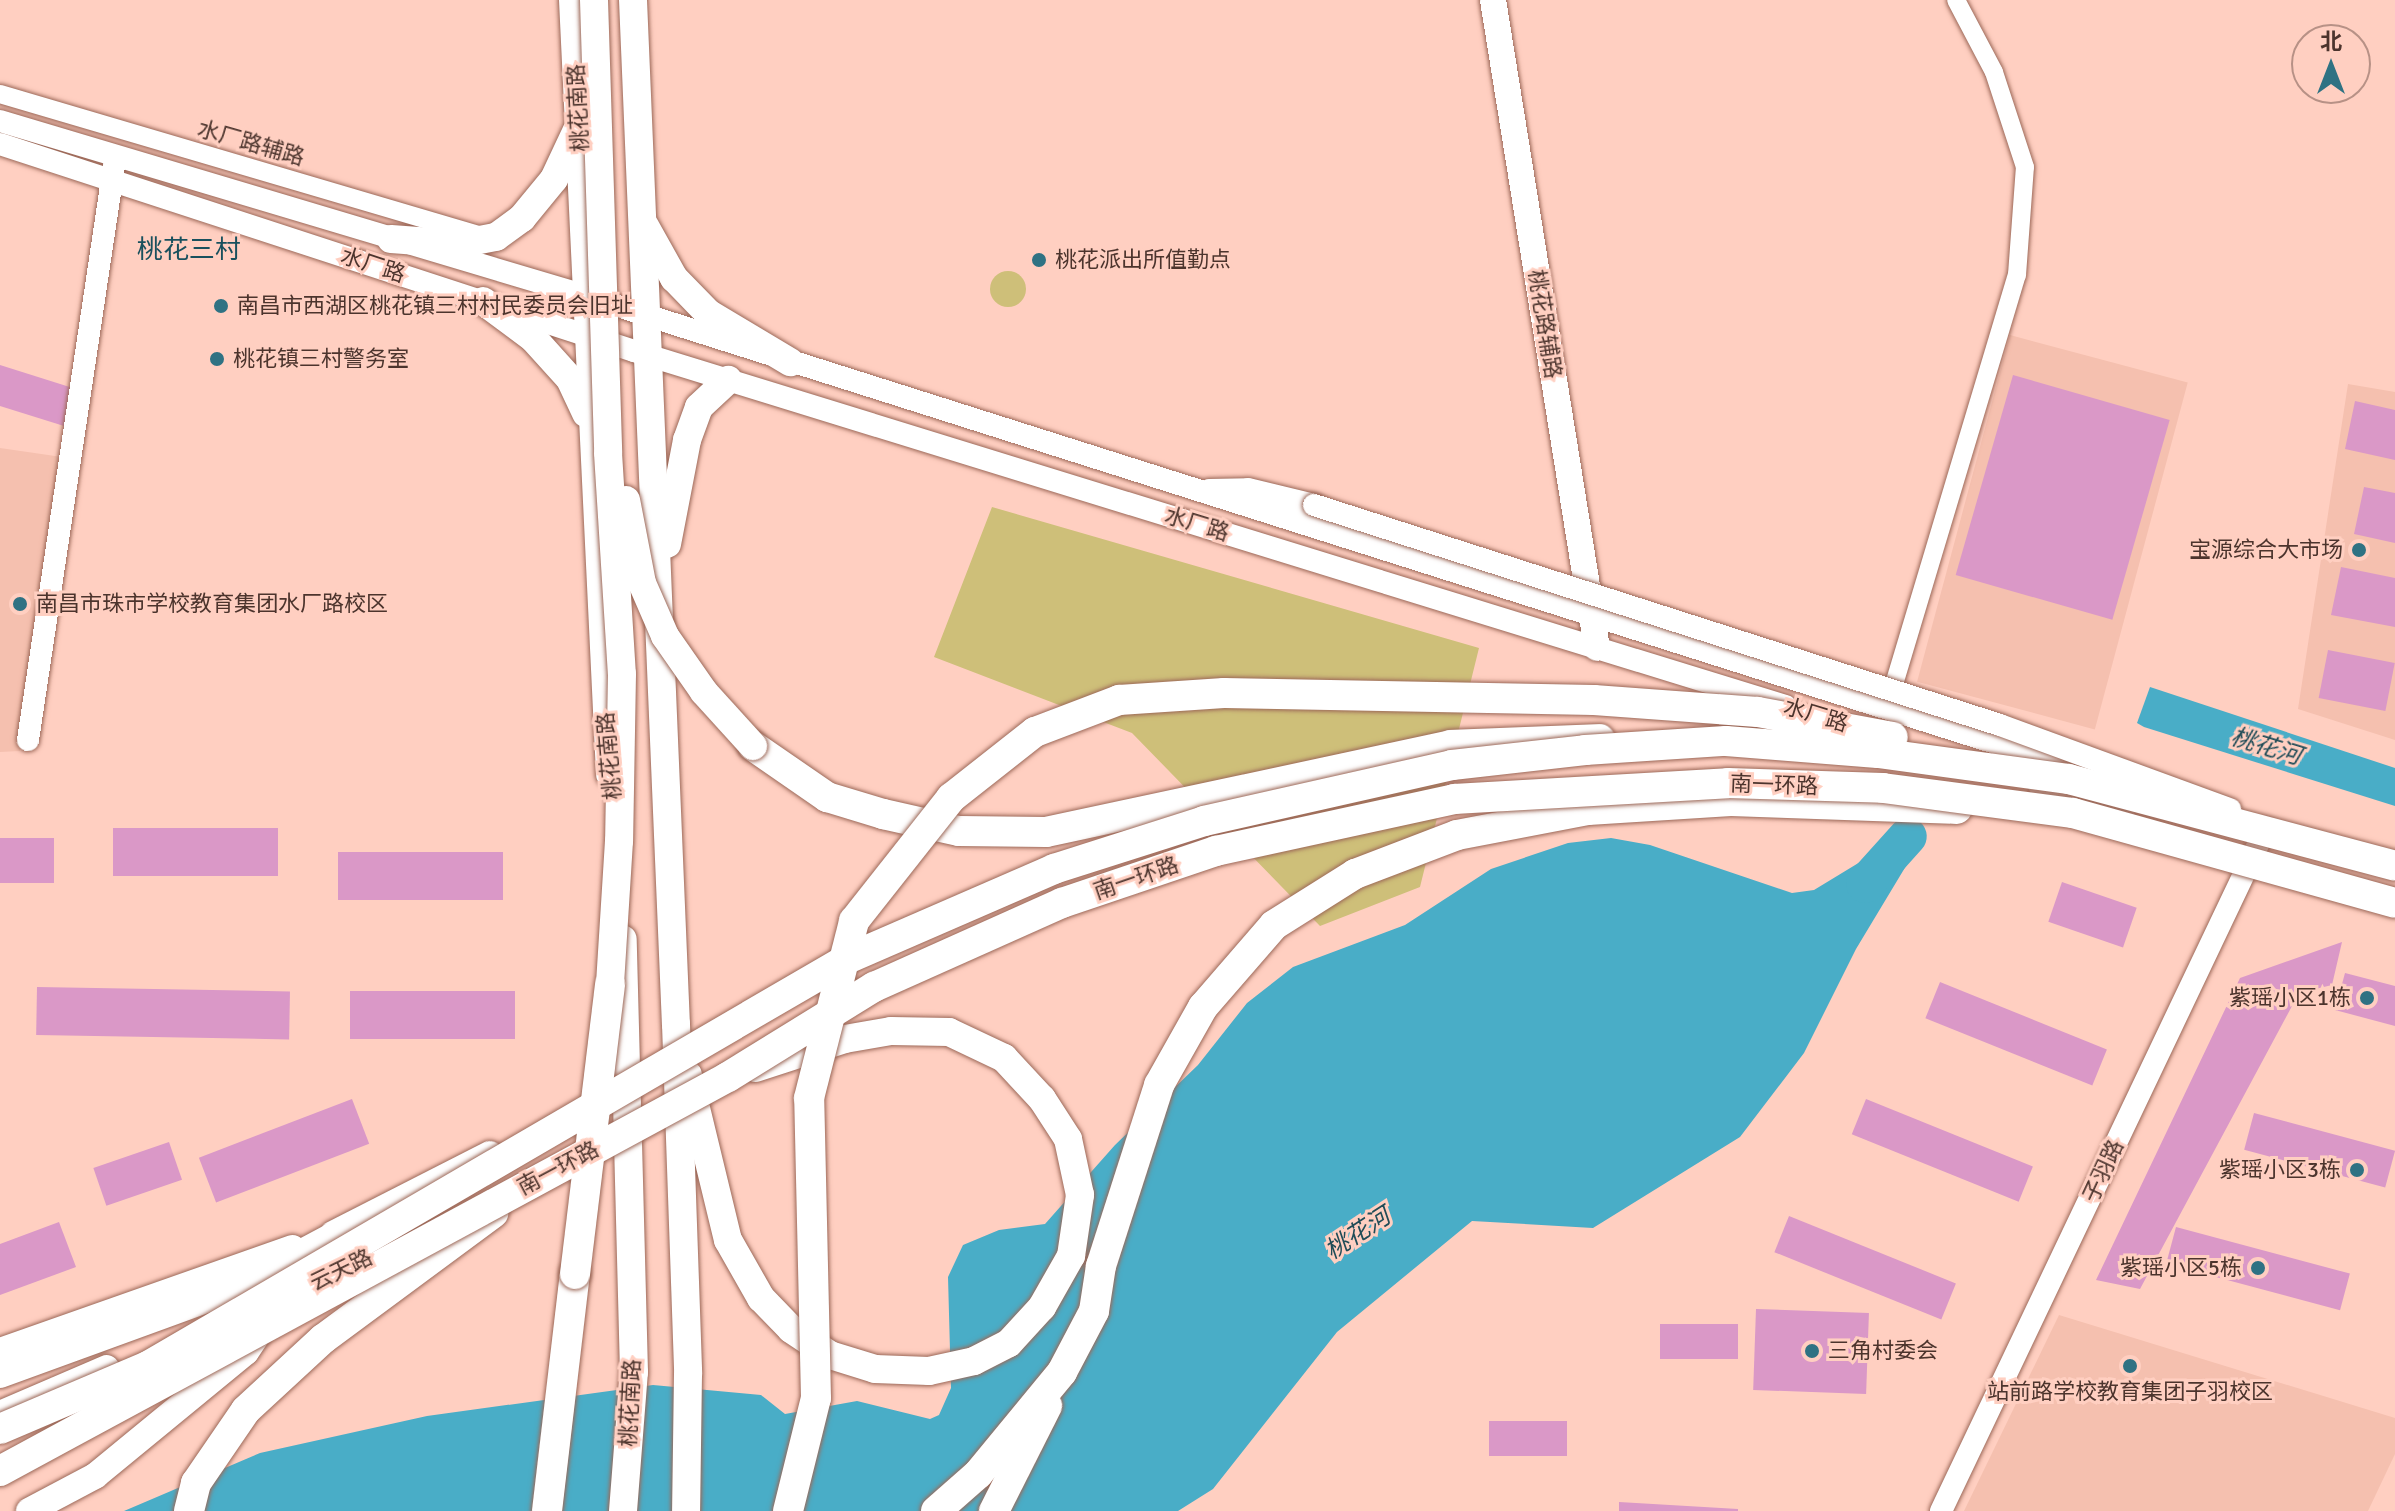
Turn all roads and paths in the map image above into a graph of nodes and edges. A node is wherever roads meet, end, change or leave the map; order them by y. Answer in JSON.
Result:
{"nodes":[{"id":1,"x":573,"y":0,"type":"edge"},
{"id":2,"x":594,"y":0,"type":"edge"},
{"id":3,"x":605,"y":0,"type":"edge"},
{"id":4,"x":633,"y":0,"type":"edge"},
{"id":5,"x":1493,"y":0,"type":"edge"},
{"id":6,"x":1956,"y":0,"type":"edge"},
{"id":7,"x":0,"y":94,"type":"edge"},
{"id":8,"x":0,"y":121,"type":"edge"},
{"id":9,"x":579,"y":128,"type":"junction"},
{"id":10,"x":0,"y":144,"type":"edge"},
{"id":11,"x":0,"y":155,"type":"edge"},
{"id":12,"x":113,"y":174,"type":"junction"},
{"id":13,"x":641,"y":219,"type":"junction"},
{"id":14,"x":489,"y":238,"type":"junction"},
{"id":15,"x":391,"y":239,"type":"junction"},
{"id":16,"x":586,"y":296,"type":"junction"},
{"id":17,"x":483,"y":301,"type":"junction"},
{"id":18,"x":645,"y":315,"type":"junction"},
{"id":19,"x":588,"y":336,"type":"junction"},
{"id":20,"x":647,"y":354,"type":"junction"},
{"id":21,"x":790,"y":362,"type":"junction"},
{"id":22,"x":728,"y":380,"type":"junction"},
{"id":23,"x":591,"y":425,"type":"junction"},
{"id":24,"x":1188,"y":490,"type":"junction"},
{"id":25,"x":657,"y":592,"type":"junction"},
{"id":26,"x":1592,"y":617,"type":"junction"},
{"id":27,"x":1597,"y":648,"type":"junction"},
{"id":28,"x":1892,"y":691,"type":"junction"},
{"id":29,"x":28,"y":740,"type":"dead end"},
{"id":30,"x":1726,"y":741,"type":"junction"},
{"id":31,"x":753,"y":746,"type":"joint"},
{"id":32,"x":2069,"y":779,"type":"junction"},
{"id":33,"x":2073,"y":813,"type":"junction"},
{"id":34,"x":2265,"y":830,"type":"junction"},
{"id":35,"x":2340,"y":849,"type":"junction"},
{"id":36,"x":2253,"y":856,"type":"junction"},
{"id":37,"x":2395,"y":869,"type":"edge"},
{"id":38,"x":2395,"y":903,"type":"edge"},
{"id":39,"x":610,"y":984,"type":"joint"},
{"id":40,"x":676,"y":1024,"type":"junction"},
{"id":41,"x":676,"y":1072,"type":"junction"},
{"id":42,"x":728,"y":1077,"type":"junction"},
{"id":43,"x":629,"y":1092,"type":"junction"},
{"id":44,"x":677,"y":1113,"type":"junction"},
{"id":45,"x":630,"y":1133,"type":"junction"},
{"id":46,"x":538,"y":1179,"type":"junction"},
{"id":47,"x":353,"y":1227,"type":"junction"},
{"id":48,"x":284,"y":1299,"type":"junction"},
{"id":49,"x":0,"y":1351,"type":"edge"},
{"id":50,"x":1062,"y":1372,"type":"junction"},
{"id":51,"x":0,"y":1373,"type":"edge"},
{"id":52,"x":0,"y":1414,"type":"edge"},
{"id":53,"x":0,"y":1429,"type":"edge"},
{"id":54,"x":0,"y":1471,"type":"edge"},
{"id":55,"x":29,"y":1511,"type":"edge"},
{"id":56,"x":189,"y":1511,"type":"edge"},
{"id":57,"x":547,"y":1511,"type":"edge"},
{"id":58,"x":623,"y":1511,"type":"edge"},
{"id":59,"x":686,"y":1511,"type":"edge"},
{"id":60,"x":788,"y":1511,"type":"edge"},
{"id":61,"x":936,"y":1511,"type":"edge"},
{"id":62,"x":994,"y":1511,"type":"edge"},
{"id":63,"x":1941,"y":1511,"type":"edge"}],
"edges":[{"from":1,"to":9,"type":"main road","name":"桃花南路"},
{"from":2,"to":39,"type":"main road","bridge":true},
{"from":3,"to":31,"type":"main road","bridge":true},
{"from":4,"to":13,"type":"main road"},
{"from":5,"to":26,"type":"main road","name":"桃花路辅路"},
{"from":6,"to":28,"type":"street"},
{"from":7,"to":14,"type":"street","name":"水厂路辅路"},
{"from":8,"to":12,"type":"street","name":"水厂路"},
{"from":9,"to":14,"type":"main road"},
{"from":9,"to":16,"type":"main road","name":"桃花南路"},
{"from":10,"to":12,"type":"street","name":"水厂路"},
{"from":11,"to":12,"type":"street"},
{"from":12,"to":15,"type":"street","name":"水厂路"},
{"from":12,"to":17,"type":"street","name":"水厂路"},
{"from":12,"to":29,"type":"street"},
{"from":13,"to":18,"type":"main road"},
{"from":13,"to":21,"type":"main road"},
{"from":14,"to":15,"type":"main road"},
{"from":15,"to":16,"type":"street","name":"水厂路"},
{"from":16,"to":18,"type":"street","name":"水厂路"},
{"from":16,"to":19,"type":"main road","name":"桃花南路"},
{"from":17,"to":19,"type":"street","name":"水厂路"},
{"from":17,"to":23,"type":"main road"},
{"from":18,"to":20,"type":"main road"},
{"from":18,"to":21,"type":"street","name":"水厂路"},
{"from":19,"to":20,"type":"street","name":"水厂路"},
{"from":19,"to":23,"type":"main road","name":"桃花南路"},
{"from":20,"to":22,"type":"street","name":"水厂路"},
{"from":20,"to":25,"type":"main road"},
{"from":21,"to":24,"type":"street","name":"水厂路"},
{"from":22,"to":25,"type":"main road"},
{"from":22,"to":27,"type":"street","name":"水厂路"},
{"from":23,"to":43,"type":"main road","name":"桃花南路"},
{"from":24,"to":26,"type":"street","name":"水厂路"},
{"from":24,"to":28,"type":"street","bridge":true},
{"from":25,"to":40,"type":"main road"},
{"from":26,"to":27,"type":"main road","name":"桃花路辅路"},
{"from":26,"to":34,"type":"street","name":"水厂路"},
{"from":27,"to":36,"type":"street","name":"水厂路"},
{"from":28,"to":35,"type":"street","bridge":true},
{"from":30,"to":31,"type":"highway","bridge":true},
{"from":30,"to":32,"type":"highway","name":"南一环路","bridge":true},
{"from":30,"to":53,"type":"highway","name":"南一环路","bridge":true},
{"from":32,"to":35,"type":"highway","name":"南一环路","bridge":true},
{"from":32,"to":60,"type":"highway","bridge":true},
{"from":33,"to":38,"type":"highway","name":"南一环路","bridge":true},
{"from":33,"to":42,"type":"highway","name":"南一环路","bridge":true},
{"from":33,"to":50,"type":"highway","bridge":true},
{"from":34,"to":36,"type":"street","name":"子羽路"},
{"from":34,"to":37,"type":"street","name":"水厂路"},
{"from":35,"to":37,"type":"highway","name":"南一环路","bridge":true},
{"from":36,"to":38,"type":"street","name":"水厂路"},
{"from":36,"to":63,"type":"street","name":"子羽路"},
{"from":39,"to":57,"type":"highway","bridge":true},
{"from":40,"to":41,"type":"main road"},
{"from":40,"to":42,"type":"main road","bridge":true},
{"from":41,"to":43,"type":"main road","name":"云天路"},
{"from":41,"to":44,"type":"main road"},
{"from":42,"to":46,"type":"highway","name":"南一环路","bridge":true},
{"from":43,"to":45,"type":"main road","name":"桃花南路"},
{"from":43,"to":47,"type":"main road","name":"云天路"},
{"from":44,"to":45,"type":"main road","name":"云天路"},
{"from":44,"to":59,"type":"main road"},
{"from":45,"to":48,"type":"main road","name":"云天路"},
{"from":45,"to":58,"type":"main road","name":"桃花南路"},
{"from":46,"to":54,"type":"highway","name":"南一环路","bridge":true},
{"from":46,"to":56,"type":"highway","bridge":true},
{"from":47,"to":49,"type":"main road","name":"云天路"},
{"from":47,"to":51,"type":"highway"},
{"from":48,"to":52,"type":"main road","name":"云天路"},
{"from":48,"to":55,"type":"main road"},
{"from":50,"to":61,"type":"highway"},
{"from":50,"to":62,"type":"highway"}]}
